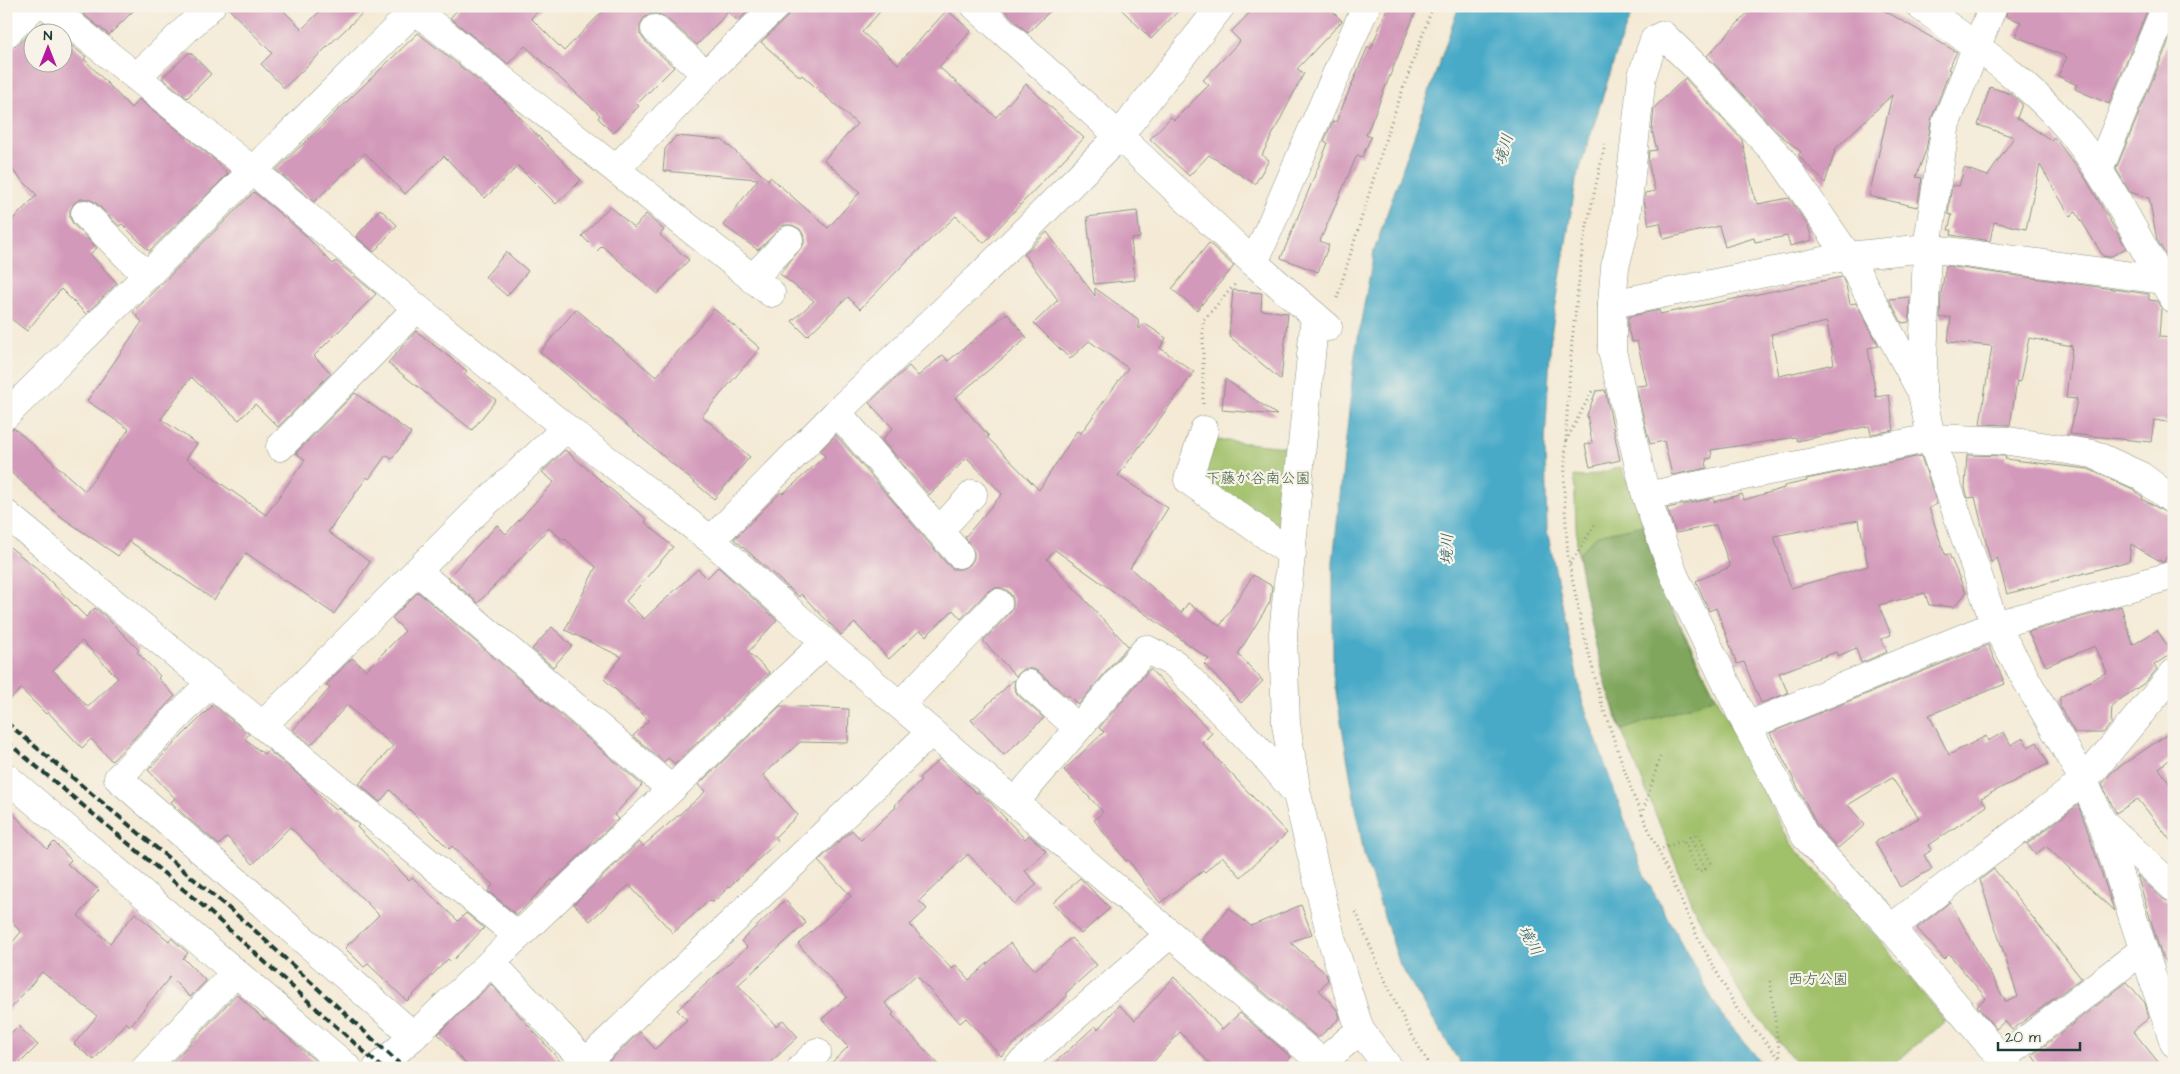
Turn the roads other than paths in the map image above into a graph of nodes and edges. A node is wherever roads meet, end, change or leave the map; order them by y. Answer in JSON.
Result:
{"nodes":[{"id":1,"x":34,"y":6,"type":"edge"},
{"id":2,"x":48,"y":6,"type":"edge"},
{"id":3,"x":211,"y":6,"type":"edge"},
{"id":4,"x":776,"y":6,"type":"edge"},
{"id":5,"x":1221,"y":6,"type":"edge"},
{"id":6,"x":1366,"y":6,"type":"edge"},
{"id":7,"x":1920,"y":6,"type":"edge"},
{"id":8,"x":1993,"y":6,"type":"edge"},
{"id":9,"x":2166,"y":6,"type":"edge"},
{"id":10,"x":978,"y":7,"type":"edge"},
{"id":11,"x":417,"y":8,"type":"edge"},
{"id":12,"x":655,"y":29,"type":"dead end"},
{"id":13,"x":6,"y":34,"type":"edge"},
{"id":14,"x":1977,"y":46,"type":"junction"},
{"id":15,"x":706,"y":74,"type":"junction"},
{"id":16,"x":136,"y":77,"type":"junction"},
{"id":17,"x":1119,"y":136,"type":"junction"},
{"id":18,"x":616,"y":168,"type":"junction"},
{"id":19,"x":252,"y":170,"type":"junction"},
{"id":20,"x":2099,"y":170,"type":"junction"},
{"id":21,"x":85,"y":214,"type":"dead end"},
{"id":22,"x":789,"y":240,"type":"dead end"},
{"id":23,"x":1927,"y":248,"type":"junction"},
{"id":24,"x":1848,"y":256,"type":"junction"},
{"id":25,"x":1254,"y":263,"type":"junction"},
{"id":26,"x":147,"y":276,"type":"junction"},
{"id":27,"x":2168,"y":290,"type":"edge"},
{"id":28,"x":1612,"y":304,"type":"junction"},
{"id":29,"x":417,"y":308,"type":"junction"},
{"id":30,"x":1922,"y":393,"type":"junction"},
{"id":31,"x":837,"y":412,"type":"junction"},
{"id":32,"x":6,"y":415,"type":"edge"},
{"id":33,"x":566,"y":428,"type":"junction"},
{"id":34,"x":1204,"y":430,"type":"road end"},
{"id":35,"x":1930,"y":438,"type":"junction"},
{"id":36,"x":280,"y":448,"type":"dead end"},
{"id":37,"x":973,"y":494,"type":"dead end"},
{"id":38,"x":1646,"y":496,"type":"junction"},
{"id":39,"x":2174,"y":501,"type":"edge"},
{"id":40,"x":6,"y":514,"type":"edge"},
{"id":41,"x":939,"y":530,"type":"junction"},
{"id":42,"x":711,"y":540,"type":"junction"},
{"id":43,"x":959,"y":554,"type":"dead end"},
{"id":44,"x":1292,"y":554,"type":"junction"},
{"id":45,"x":417,"y":571,"type":"junction"},
{"id":46,"x":2174,"y":575,"type":"edge"},
{"id":47,"x":998,"y":603,"type":"dead end"},
{"id":48,"x":1995,"y":626,"type":"junction"},
{"id":49,"x":825,"y":642,"type":"junction"},
{"id":50,"x":2174,"y":673,"type":"edge"},
{"id":51,"x":211,"y":682,"type":"junction"},
{"id":52,"x":1029,"y":684,"type":"dead end"},
{"id":53,"x":900,"y":705,"type":"junction"},
{"id":54,"x":263,"y":725,"type":"junction"},
{"id":55,"x":1747,"y":726,"type":"junction"},
{"id":56,"x":1078,"y":728,"type":"junction"},
{"id":57,"x":931,"y":732,"type":"junction"},
{"id":58,"x":6,"y":777,"type":"edge"},
{"id":59,"x":2084,"y":780,"type":"junction"},
{"id":60,"x":671,"y":789,"type":"junction"},
{"id":61,"x":1296,"y":794,"type":"junction"},
{"id":62,"x":1014,"y":802,"type":"junction"},
{"id":63,"x":2101,"y":820,"type":"junction"},
{"id":64,"x":2174,"y":888,"type":"edge"},
{"id":65,"x":1891,"y":928,"type":"junction"},
{"id":66,"x":1170,"y":934,"type":"junction"},
{"id":67,"x":518,"y":936,"type":"junction"},
{"id":68,"x":2143,"y":950,"type":"junction"},
{"id":69,"x":491,"y":962,"type":"junction"},
{"id":70,"x":235,"y":973,"type":"junction"},
{"id":71,"x":1360,"y":1030,"type":"junction"},
{"id":72,"x":414,"y":1036,"type":"junction"},
{"id":73,"x":2174,"y":1043,"type":"edge"},
{"id":74,"x":2005,"y":1063,"type":"edge"},
{"id":75,"x":588,"y":1065,"type":"edge"},
{"id":76,"x":1319,"y":1065,"type":"edge"},
{"id":77,"x":145,"y":1068,"type":"edge"},
{"id":78,"x":348,"y":1068,"type":"edge"},
{"id":79,"x":377,"y":1068,"type":"edge"},
{"id":80,"x":1016,"y":1068,"type":"edge"},
{"id":81,"x":1389,"y":1068,"type":"edge"}],
"edges":[{"from":1,"to":13,"type":"street"},
{"from":2,"to":16,"type":"street"},
{"from":3,"to":16,"type":"street"},
{"from":4,"to":15,"type":"street"},
{"from":5,"to":17,"type":"street"},
{"from":6,"to":25,"type":"street"},
{"from":7,"to":14,"type":"street"},
{"from":8,"to":14,"type":"street"},
{"from":9,"to":20,"type":"street"},
{"from":10,"to":17,"type":"street"},
{"from":11,"to":18,"type":"street"},
{"from":11,"to":19,"type":"street"},
{"from":12,"to":15,"type":"street"},
{"from":14,"to":20,"type":"street"},
{"from":14,"to":23,"type":"street"},
{"from":15,"to":18,"type":"street"},
{"from":16,"to":19,"type":"street"},
{"from":17,"to":25,"type":"street"},
{"from":17,"to":31,"type":"street"},
{"from":18,"to":22,"type":"street"},
{"from":19,"to":26,"type":"street"},
{"from":19,"to":29,"type":"street"},
{"from":20,"to":27,"type":"street"},
{"from":21,"to":26,"type":"street"},
{"from":23,"to":24,"type":"street"},
{"from":23,"to":27,"type":"street"},
{"from":23,"to":30,"type":"street"},
{"from":24,"to":28,"type":"street"},
{"from":24,"to":28,"type":"street"},
{"from":24,"to":30,"type":"street"},
{"from":25,"to":44,"type":"street"},
{"from":26,"to":32,"type":"street"},
{"from":28,"to":38,"type":"street"},
{"from":29,"to":33,"type":"street"},
{"from":29,"to":36,"type":"street"},
{"from":30,"to":35,"type":"street"},
{"from":31,"to":41,"type":"street"},
{"from":31,"to":42,"type":"street"},
{"from":33,"to":42,"type":"street"},
{"from":33,"to":45,"type":"street"},
{"from":34,"to":44,"type":"street"},
{"from":35,"to":38,"type":"street"},
{"from":35,"to":39,"type":"street"},
{"from":35,"to":48,"type":"street"},
{"from":37,"to":41,"type":"street"},
{"from":38,"to":55,"type":"street"},
{"from":40,"to":51,"type":"street"},
{"from":41,"to":43,"type":"street"},
{"from":42,"to":49,"type":"street"},
{"from":44,"to":61,"type":"street"},
{"from":45,"to":54,"type":"street"},
{"from":45,"to":60,"type":"street"},
{"from":46,"to":48,"type":"street"},
{"from":47,"to":53,"type":"street"},
{"from":48,"to":55,"type":"street"},
{"from":48,"to":59,"type":"street"},
{"from":49,"to":53,"type":"street"},
{"from":49,"to":60,"type":"street"},
{"from":50,"to":59,"type":"street"},
{"from":51,"to":54,"type":"street"},
{"from":51,"to":72,"type":"street"},
{"from":52,"to":56,"type":"street"},
{"from":53,"to":57,"type":"street"},
{"from":54,"to":67,"type":"street"},
{"from":55,"to":65,"type":"street"},
{"from":56,"to":61,"type":"street"},
{"from":56,"to":62,"type":"street"},
{"from":57,"to":62,"type":"street"},
{"from":57,"to":75,"type":"street"},
{"from":58,"to":70,"type":"street"},
{"from":59,"to":63,"type":"street"},
{"from":59,"to":65,"type":"street"},
{"from":60,"to":67,"type":"street"},
{"from":61,"to":71,"type":"street"},
{"from":62,"to":66,"type":"street"},
{"from":63,"to":64,"type":"street"},
{"from":63,"to":68,"type":"street"},
{"from":65,"to":74,"type":"street"},
{"from":66,"to":76,"type":"street"},
{"from":66,"to":80,"type":"street"},
{"from":67,"to":69,"type":"street"},
{"from":68,"to":73,"type":"street"},
{"from":68,"to":74,"type":"street"},
{"from":69,"to":72,"type":"street"},
{"from":69,"to":75,"type":"street"},
{"from":70,"to":77,"type":"street"},
{"from":70,"to":78,"type":"street"},
{"from":71,"to":76,"type":"street"},
{"from":71,"to":81,"type":"street"},
{"from":72,"to":79,"type":"street"}]}
